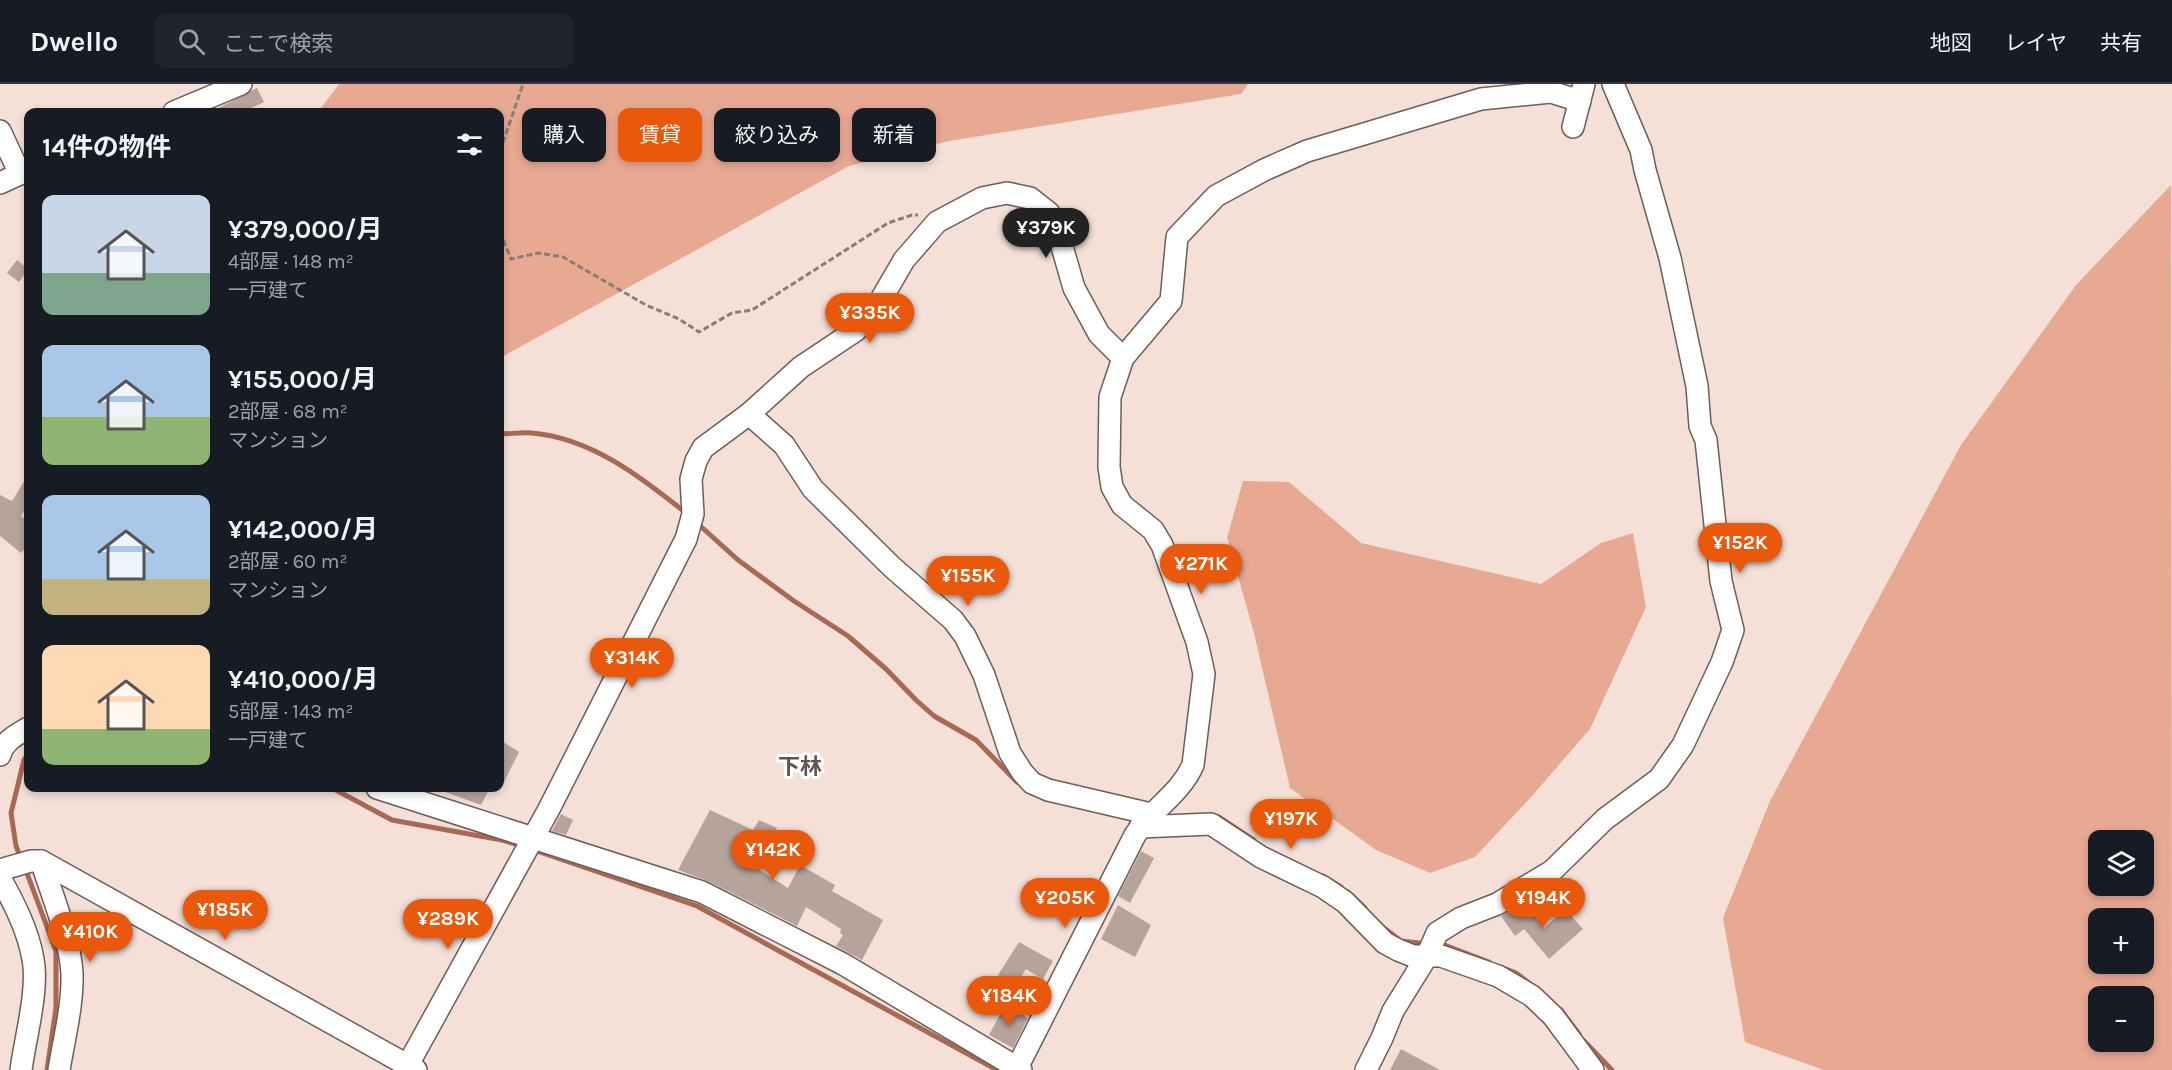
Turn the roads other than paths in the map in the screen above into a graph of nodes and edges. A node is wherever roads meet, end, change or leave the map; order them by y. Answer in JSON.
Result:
{"nodes":[{"id":1,"x":241,"y":84,"type":"edge"},
{"id":2,"x":1613,"y":84,"type":"edge"},
{"id":3,"x":1582,"y":92,"type":"edge"},
{"id":4,"x":184,"y":108,"type":"edge"},
{"id":5,"x":1573,"y":127,"type":"dead end"},
{"id":6,"x":0,"y":130,"type":"edge"},
{"id":7,"x":24,"y":172,"type":"edge"},
{"id":8,"x":0,"y":183,"type":"edge"},
{"id":9,"x":1123,"y":358,"type":"junction"},
{"id":10,"x":750,"y":414,"type":"junction"},
{"id":11,"x":24,"y":730,"type":"edge"},
{"id":12,"x":0,"y":755,"type":"edge"},
{"id":13,"x":388,"y":792,"type":"edge"},
{"id":14,"x":1145,"y":821,"type":"junction"},
{"id":15,"x":528,"y":845,"type":"junction"},
{"id":16,"x":17,"y":867,"type":"edge"},
{"id":17,"x":1430,"y":948,"type":"junction"},
{"id":18,"x":409,"y":1068,"type":"edge"},
{"id":19,"x":1018,"y":1069,"type":"edge"},
{"id":20,"x":21,"y":1070,"type":"edge"},
{"id":21,"x":58,"y":1070,"type":"edge"},
{"id":22,"x":1366,"y":1070,"type":"edge"},
{"id":23,"x":1593,"y":1070,"type":"edge"}],
"edges":[{"from":1,"to":4,"type":"street"},
{"from":2,"to":17,"type":"street"},
{"from":3,"to":5,"type":"street"},
{"from":3,"to":9,"type":"street"},
{"from":6,"to":7,"type":"street"},
{"from":7,"to":8,"type":"street"},
{"from":9,"to":10,"type":"street"},
{"from":9,"to":14,"type":"street"},
{"from":10,"to":14,"type":"street"},
{"from":10,"to":15,"type":"street"},
{"from":11,"to":12,"type":"street"},
{"from":13,"to":15,"type":"street"},
{"from":14,"to":17,"type":"street"},
{"from":14,"to":19,"type":"street"},
{"from":15,"to":18,"type":"street"},
{"from":15,"to":19,"type":"street"},
{"from":16,"to":18,"type":"street"},
{"from":16,"to":20,"type":"street"},
{"from":16,"to":21,"type":"street"},
{"from":17,"to":22,"type":"street"},
{"from":17,"to":23,"type":"street"}]}
